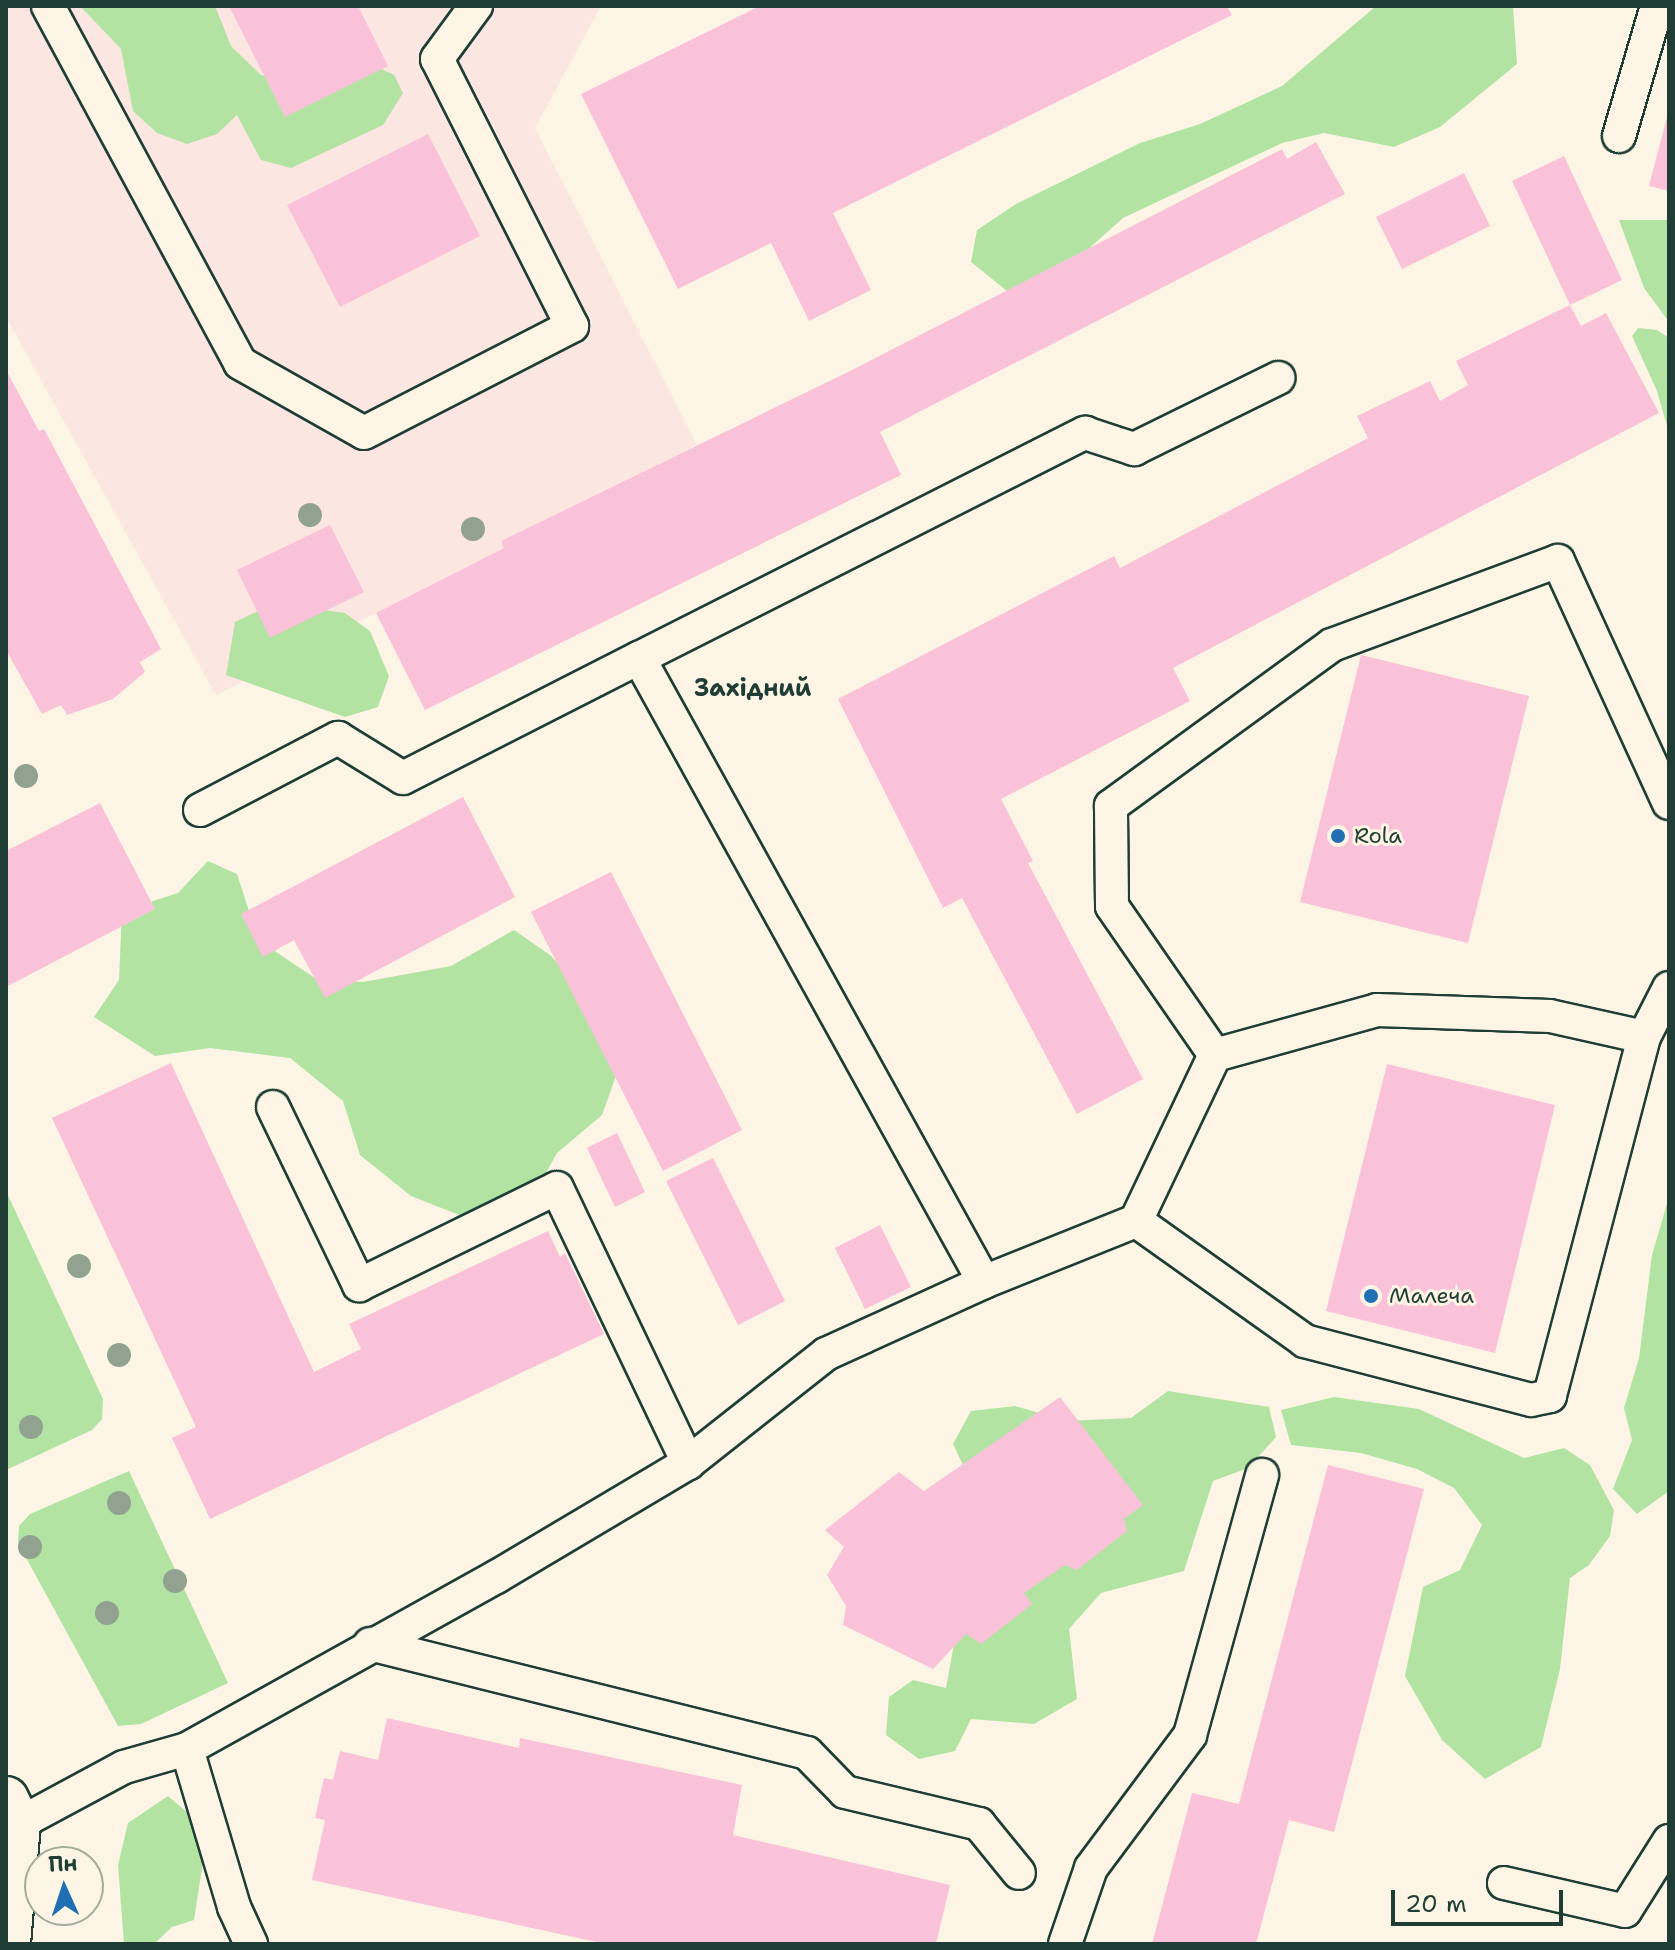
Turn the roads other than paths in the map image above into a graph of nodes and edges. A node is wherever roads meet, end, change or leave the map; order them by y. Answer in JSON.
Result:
{"nodes":[{"id":1,"x":48,"y":6,"type":"edge"},
{"id":2,"x":476,"y":6,"type":"edge"},
{"id":3,"x":1657,"y":6,"type":"edge"},
{"id":4,"x":1619,"y":136,"type":"dead end"},
{"id":5,"x":1278,"y":378,"type":"dead end"},
{"id":6,"x":639,"y":658,"type":"junction"},
{"id":7,"x":1669,"y":803,"type":"edge"},
{"id":8,"x":200,"y":810,"type":"dead end"},
{"id":9,"x":1669,"y":988,"type":"edge"},
{"id":10,"x":1644,"y":1037,"type":"junction"},
{"id":11,"x":1215,"y":1055,"type":"junction"},
{"id":12,"x":273,"y":1107,"type":"dead end"},
{"id":13,"x":1136,"y":1221,"type":"junction"},
{"id":14,"x":984,"y":1282,"type":"junction"},
{"id":15,"x":688,"y":1463,"type":"junction"},
{"id":16,"x":1262,"y":1475,"type":"dead end"},
{"id":17,"x":370,"y":1644,"type":"junction"},
{"id":18,"x":187,"y":1749,"type":"junction"},
{"id":19,"x":10,"y":1823,"type":"edge"},
{"id":20,"x":1669,"y":1841,"type":"edge"},
{"id":21,"x":1019,"y":1873,"type":"dead end"},
{"id":22,"x":1504,"y":1883,"type":"dead end"},
{"id":23,"x":8,"y":1944,"type":"edge"},
{"id":24,"x":251,"y":1944,"type":"edge"},
{"id":25,"x":1065,"y":1944,"type":"edge"}],
"edges":[{"from":1,"to":2,"type":"lane"},
{"from":3,"to":4,"type":"lane"},
{"from":5,"to":6,"type":"lane"},
{"from":6,"to":8,"type":"lane"},
{"from":6,"to":14,"type":"lane"},
{"from":7,"to":11,"type":"lane"},
{"from":9,"to":10,"type":"lane"},
{"from":10,"to":11,"type":"lane"},
{"from":10,"to":13,"type":"lane"},
{"from":11,"to":13,"type":"lane"},
{"from":12,"to":15,"type":"lane"},
{"from":13,"to":14,"type":"lane"},
{"from":14,"to":15,"type":"lane"},
{"from":15,"to":17,"type":"lane"},
{"from":16,"to":25,"type":"lane"},
{"from":17,"to":18,"type":"lane"},
{"from":17,"to":21,"type":"lane"},
{"from":18,"to":19,"type":"lane"},
{"from":18,"to":24,"type":"lane"},
{"from":19,"to":23,"type":"street"},
{"from":20,"to":22,"type":"lane"}]}
